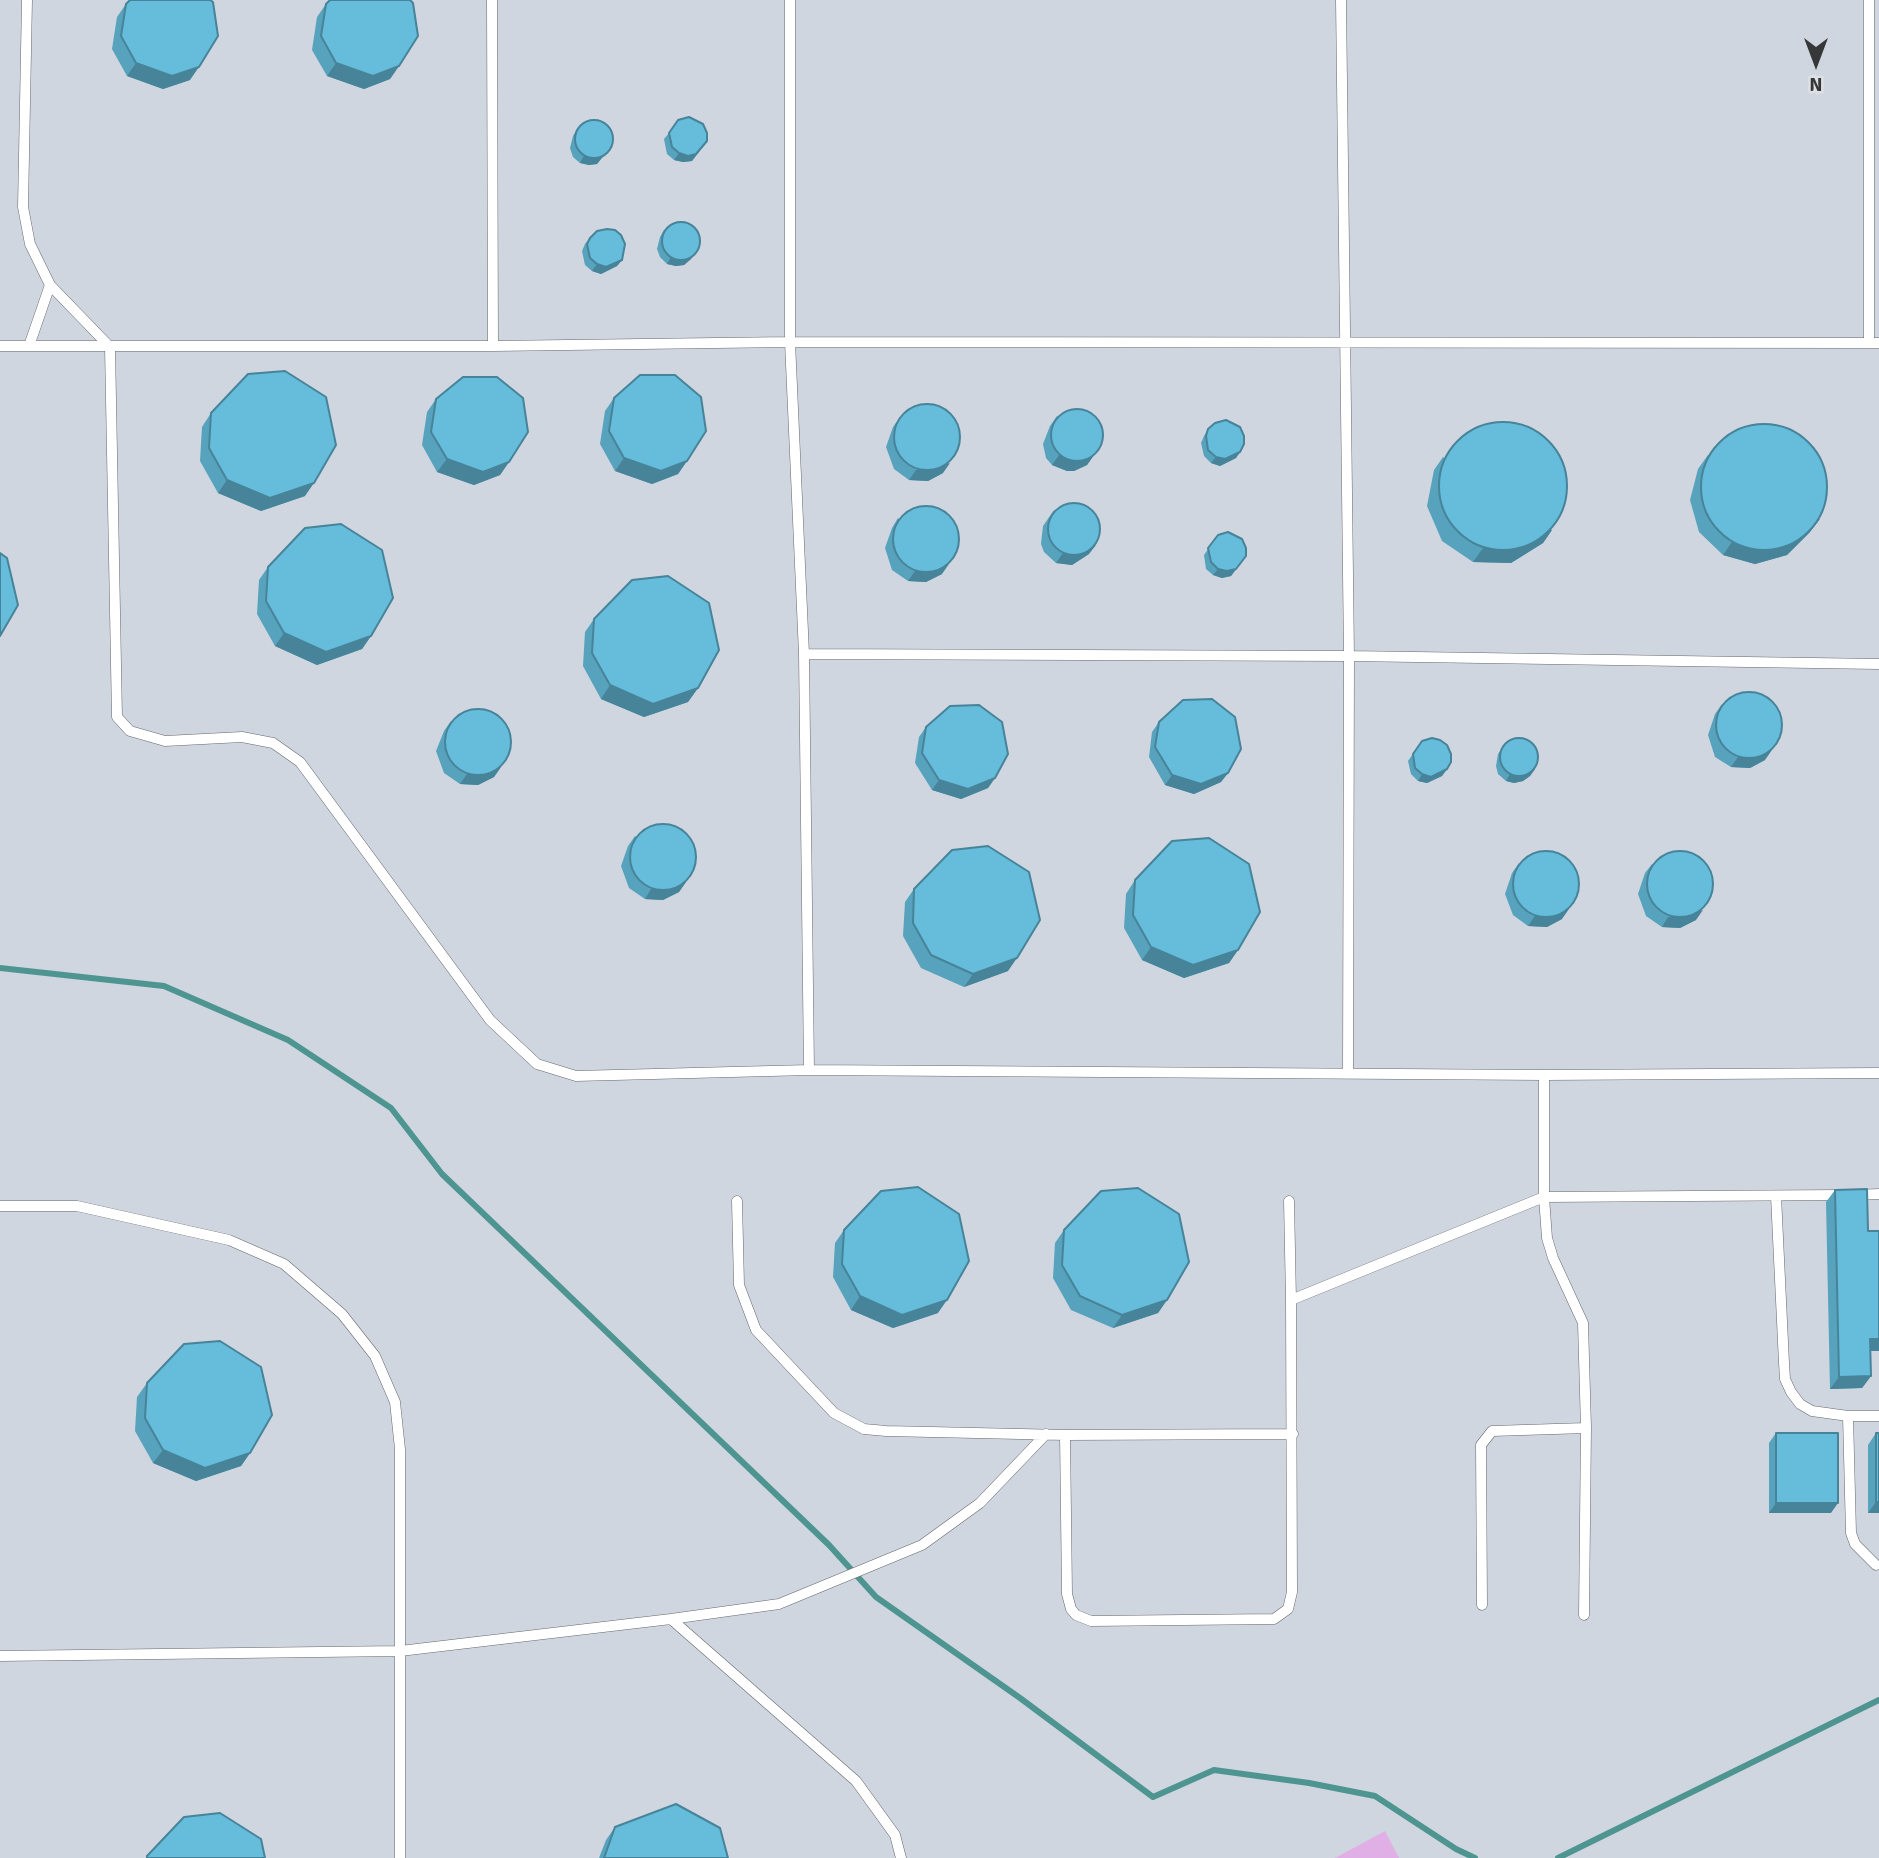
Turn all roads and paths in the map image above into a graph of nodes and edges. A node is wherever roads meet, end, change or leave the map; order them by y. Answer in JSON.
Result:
{"nodes":[{"id":1,"x":27,"y":0,"type":"edge"},
{"id":2,"x":492,"y":0,"type":"edge"},
{"id":3,"x":790,"y":0,"type":"edge"},
{"id":4,"x":1341,"y":0,"type":"edge"},
{"id":5,"x":1868,"y":0,"type":"edge"},
{"id":6,"x":1874,"y":45,"type":"edge"},
{"id":7,"x":1874,"y":264,"type":"edge"},
{"id":8,"x":50,"y":285,"type":"junction"},
{"id":9,"x":790,"y":342,"type":"junction"},
{"id":10,"x":1345,"y":343,"type":"junction"},
{"id":11,"x":1874,"y":343,"type":"edge"},
{"id":12,"x":0,"y":346,"type":"edge"},
{"id":13,"x":29,"y":346,"type":"junction"},
{"id":14,"x":493,"y":346,"type":"junction"},
{"id":15,"x":110,"y":347,"type":"junction"},
{"id":16,"x":804,"y":653,"type":"junction"},
{"id":17,"x":1349,"y":656,"type":"junction"},
{"id":18,"x":1879,"y":664,"type":"edge"},
{"id":19,"x":809,"y":1070,"type":"junction"},
{"id":20,"x":1348,"y":1073,"type":"junction"},
{"id":21,"x":1879,"y":1073,"type":"edge"},
{"id":22,"x":1544,"y":1075,"type":"junction"},
{"id":23,"x":1879,"y":1194,"type":"edge"},
{"id":24,"x":1776,"y":1196,"type":"junction"},
{"id":25,"x":1544,"y":1197,"type":"junction"},
{"id":26,"x":737,"y":1201,"type":"dead end"},
{"id":27,"x":1289,"y":1201,"type":"dead end"},
{"id":28,"x":0,"y":1206,"type":"edge"},
{"id":29,"x":1291,"y":1300,"type":"junction"},
{"id":30,"x":1848,"y":1416,"type":"junction"},
{"id":31,"x":1879,"y":1416,"type":"edge"},
{"id":32,"x":1586,"y":1428,"type":"junction"},
{"id":33,"x":1046,"y":1434,"type":"junction"},
{"id":34,"x":1293,"y":1434,"type":"junction"},
{"id":35,"x":1065,"y":1435,"type":"junction"},
{"id":36,"x":1876,"y":1565,"type":"dead end"},
{"id":37,"x":1482,"y":1605,"type":"dead end"},
{"id":38,"x":1584,"y":1615,"type":"dead end"},
{"id":39,"x":671,"y":1619,"type":"junction"},
{"id":40,"x":400,"y":1651,"type":"junction"},
{"id":41,"x":0,"y":1656,"type":"edge"},
{"id":42,"x":400,"y":1858,"type":"edge"},
{"id":43,"x":901,"y":1858,"type":"edge"}],
"edges":[{"from":1,"to":8,"type":"lane"},
{"from":2,"to":14,"type":"lane"},
{"from":3,"to":9,"type":"lane"},
{"from":4,"to":10,"type":"lane"},
{"from":5,"to":6,"type":"lane"},
{"from":6,"to":7,"type":"lane"},
{"from":7,"to":11,"type":"lane"},
{"from":8,"to":13,"type":"lane"},
{"from":8,"to":15,"type":"lane"},
{"from":9,"to":10,"type":"lane"},
{"from":9,"to":14,"type":"lane"},
{"from":9,"to":16,"type":"lane"},
{"from":10,"to":11,"type":"lane"},
{"from":10,"to":17,"type":"lane"},
{"from":12,"to":13,"type":"lane"},
{"from":13,"to":15,"type":"lane"},
{"from":14,"to":15,"type":"lane"},
{"from":15,"to":19,"type":"lane"},
{"from":16,"to":17,"type":"lane"},
{"from":16,"to":19,"type":"lane"},
{"from":17,"to":18,"type":"lane"},
{"from":17,"to":20,"type":"lane"},
{"from":19,"to":20,"type":"lane"},
{"from":20,"to":22,"type":"lane"},
{"from":21,"to":22,"type":"lane"},
{"from":22,"to":25,"type":"lane"},
{"from":23,"to":24,"type":"lane"},
{"from":24,"to":25,"type":"lane"},
{"from":24,"to":30,"type":"lane"},
{"from":25,"to":29,"type":"lane"},
{"from":25,"to":32,"type":"lane"},
{"from":26,"to":33,"type":"lane"},
{"from":27,"to":29,"type":"lane"},
{"from":28,"to":40,"type":"lane"},
{"from":29,"to":34,"type":"lane"},
{"from":30,"to":31,"type":"lane"},
{"from":30,"to":36,"type":"lane"},
{"from":32,"to":37,"type":"lane"},
{"from":32,"to":38,"type":"lane"},
{"from":33,"to":35,"type":"lane"},
{"from":33,"to":39,"type":"lane"},
{"from":34,"to":35,"type":"lane"},
{"from":34,"to":35,"type":"lane"},
{"from":39,"to":40,"type":"lane"},
{"from":39,"to":43,"type":"lane"},
{"from":40,"to":41,"type":"lane"},
{"from":40,"to":42,"type":"lane"}]}
